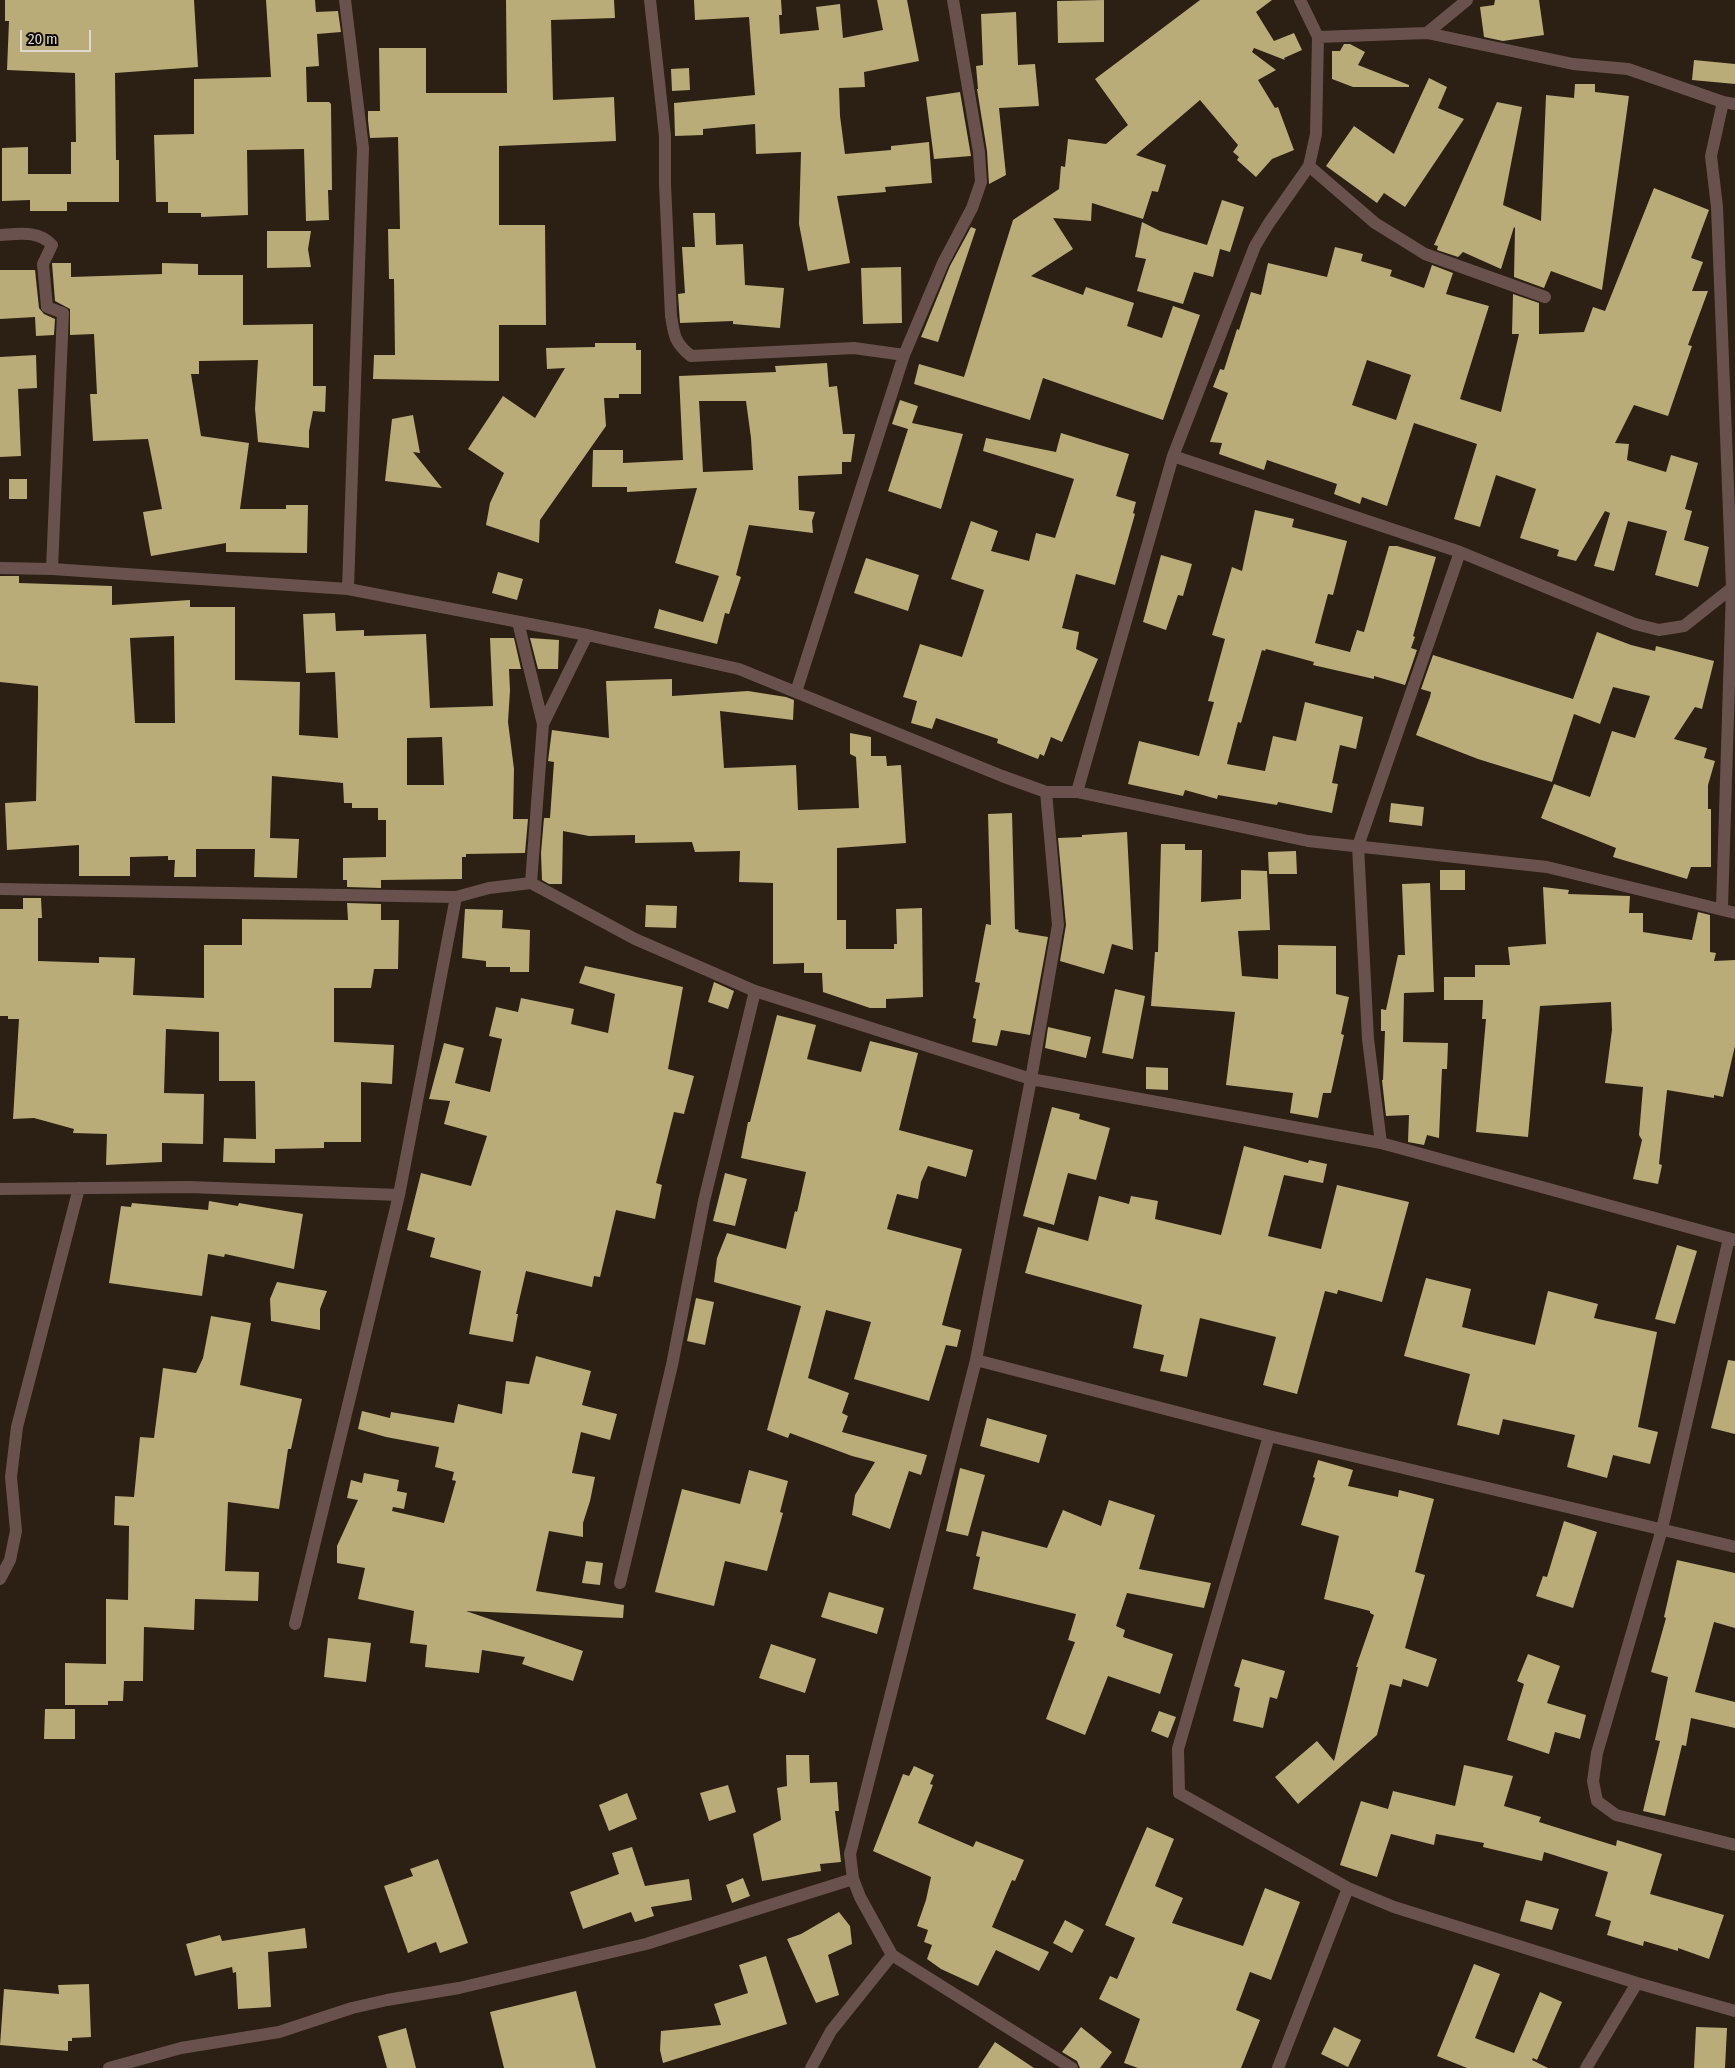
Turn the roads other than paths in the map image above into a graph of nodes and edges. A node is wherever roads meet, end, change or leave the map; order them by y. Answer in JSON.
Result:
{"nodes":[{"id":1,"x":345,"y":0,"type":"edge"},
{"id":2,"x":650,"y":0,"type":"edge"},
{"id":3,"x":953,"y":0,"type":"edge"},
{"id":4,"x":1300,"y":0,"type":"edge"},
{"id":5,"x":1467,"y":0,"type":"edge"},
{"id":6,"x":1427,"y":33,"type":"junction"},
{"id":7,"x":1318,"y":37,"type":"junction"},
{"id":8,"x":1729,"y":103,"type":"edge"},
{"id":9,"x":1309,"y":166,"type":"junction"},
{"id":10,"x":0,"y":235,"type":"edge"},
{"id":11,"x":1545,"y":297,"type":"dead end"},
{"id":12,"x":904,"y":355,"type":"junction"},
{"id":13,"x":1174,"y":456,"type":"junction"},
{"id":14,"x":1460,"y":552,"type":"junction"},
{"id":15,"x":0,"y":568,"type":"edge"},
{"id":16,"x":52,"y":569,"type":"junction"},
{"id":17,"x":1732,"y":588,"type":"junction"},
{"id":18,"x":348,"y":589,"type":"junction"},
{"id":19,"x":518,"y":622,"type":"junction"},
{"id":20,"x":587,"y":635,"type":"junction"},
{"id":21,"x":796,"y":692,"type":"junction"},
{"id":22,"x":543,"y":724,"type":"junction"},
{"id":23,"x":1046,"y":792,"type":"junction"},
{"id":24,"x":1077,"y":792,"type":"junction"},
{"id":25,"x":1358,"y":846,"type":"junction"},
{"id":26,"x":531,"y":883,"type":"junction"},
{"id":27,"x":0,"y":889,"type":"edge"},
{"id":28,"x":456,"y":898,"type":"junction"},
{"id":29,"x":1722,"y":908,"type":"junction"},
{"id":30,"x":1735,"y":912,"type":"edge"},
{"id":31,"x":755,"y":991,"type":"junction"},
{"id":32,"x":1031,"y":1079,"type":"junction"},
{"id":33,"x":1382,"y":1144,"type":"junction"},
{"id":34,"x":79,"y":1188,"type":"junction"},
{"id":35,"x":0,"y":1189,"type":"edge"},
{"id":36,"x":399,"y":1196,"type":"junction"},
{"id":37,"x":1732,"y":1239,"type":"edge"},
{"id":38,"x":976,"y":1360,"type":"junction"},
{"id":39,"x":1269,"y":1436,"type":"junction"},
{"id":40,"x":1662,"y":1529,"type":"junction"},
{"id":41,"x":1735,"y":1547,"type":"edge"},
{"id":42,"x":0,"y":1579,"type":"edge"},
{"id":43,"x":620,"y":1583,"type":"dead end"},
{"id":44,"x":295,"y":1624,"type":"dead end"},
{"id":45,"x":1735,"y":1845,"type":"edge"},
{"id":46,"x":853,"y":1879,"type":"junction"},
{"id":47,"x":1348,"y":1888,"type":"junction"},
{"id":48,"x":892,"y":1955,"type":"junction"},
{"id":49,"x":1637,"y":1983,"type":"junction"},
{"id":50,"x":1735,"y":2011,"type":"edge"},
{"id":51,"x":109,"y":2068,"type":"edge"},
{"id":52,"x":811,"y":2068,"type":"edge"},
{"id":53,"x":1072,"y":2068,"type":"edge"},
{"id":54,"x":1278,"y":2068,"type":"edge"},
{"id":55,"x":1586,"y":2068,"type":"edge"}],
"edges":[{"from":1,"to":18,"type":"street"},
{"from":2,"to":12,"type":"street"},
{"from":3,"to":12,"type":"street"},
{"from":4,"to":7,"type":"street"},
{"from":5,"to":6,"type":"street"},
{"from":6,"to":7,"type":"street"},
{"from":6,"to":8,"type":"street"},
{"from":7,"to":9,"type":"street"},
{"from":8,"to":17,"type":"street"},
{"from":9,"to":11,"type":"street"},
{"from":9,"to":13,"type":"street"},
{"from":10,"to":16,"type":"street"},
{"from":12,"to":21,"type":"street"},
{"from":13,"to":14,"type":"street"},
{"from":13,"to":24,"type":"street"},
{"from":14,"to":17,"type":"street"},
{"from":14,"to":25,"type":"street"},
{"from":15,"to":16,"type":"street"},
{"from":16,"to":18,"type":"street"},
{"from":17,"to":29,"type":"street"},
{"from":18,"to":19,"type":"street"},
{"from":19,"to":20,"type":"street"},
{"from":19,"to":22,"type":"street"},
{"from":20,"to":21,"type":"street"},
{"from":20,"to":22,"type":"street"},
{"from":21,"to":23,"type":"street"},
{"from":22,"to":26,"type":"street"},
{"from":23,"to":24,"type":"street"},
{"from":23,"to":32,"type":"street"},
{"from":24,"to":25,"type":"street"},
{"from":25,"to":29,"type":"street"},
{"from":25,"to":33,"type":"street"},
{"from":26,"to":28,"type":"street"},
{"from":26,"to":31,"type":"street"},
{"from":27,"to":28,"type":"street"},
{"from":28,"to":36,"type":"street"},
{"from":29,"to":30,"type":"street"},
{"from":31,"to":32,"type":"street"},
{"from":31,"to":43,"type":"street"},
{"from":32,"to":33,"type":"street"},
{"from":32,"to":38,"type":"street"},
{"from":33,"to":37,"type":"street"},
{"from":34,"to":35,"type":"street"},
{"from":34,"to":36,"type":"street"},
{"from":34,"to":42,"type":"street"},
{"from":36,"to":44,"type":"street"},
{"from":37,"to":40,"type":"street"},
{"from":38,"to":39,"type":"street"},
{"from":38,"to":46,"type":"street"},
{"from":39,"to":40,"type":"street"},
{"from":39,"to":47,"type":"street"},
{"from":40,"to":41,"type":"street"},
{"from":40,"to":45,"type":"street"},
{"from":46,"to":48,"type":"street"},
{"from":46,"to":51,"type":"street"},
{"from":47,"to":49,"type":"street"},
{"from":47,"to":54,"type":"street"},
{"from":48,"to":52,"type":"street"},
{"from":48,"to":53,"type":"street"},
{"from":49,"to":50,"type":"street"},
{"from":49,"to":55,"type":"street"}]}
